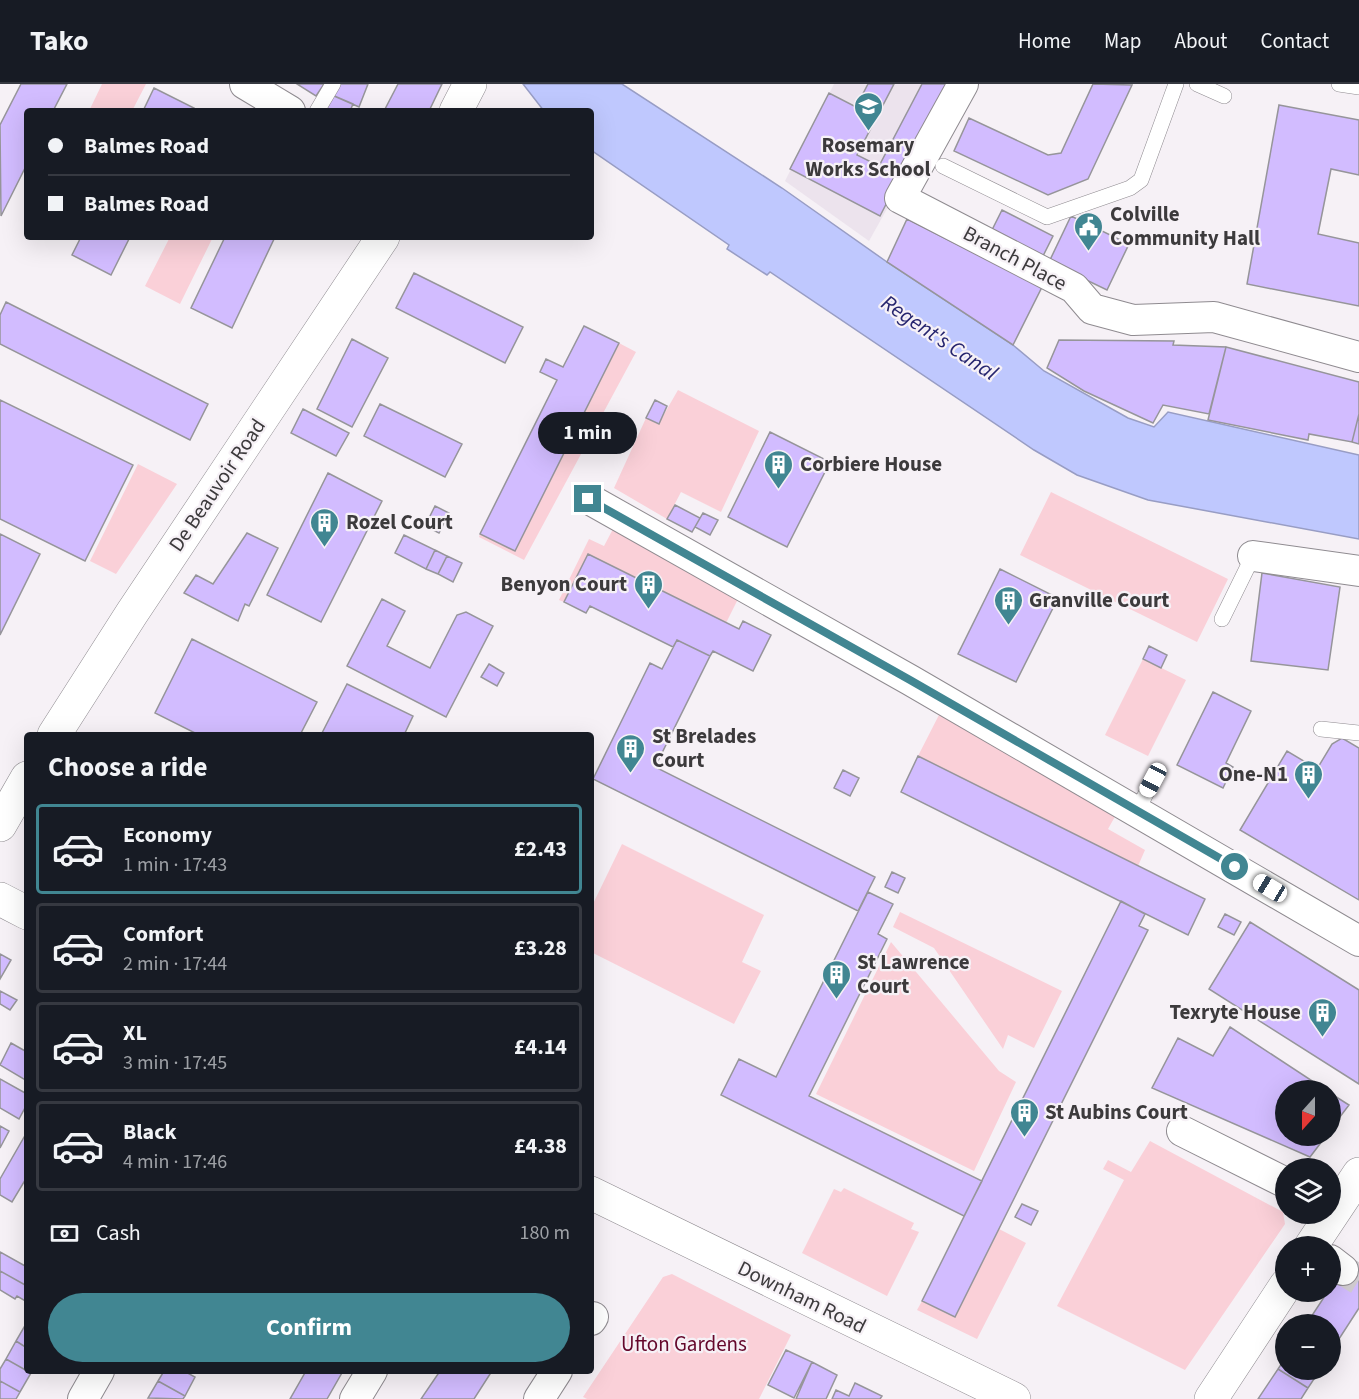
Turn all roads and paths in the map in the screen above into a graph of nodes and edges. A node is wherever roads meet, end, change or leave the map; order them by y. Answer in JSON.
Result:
{"nodes":[{"id":1,"x":245,"y":84,"type":"edge"},
{"id":2,"x":333,"y":84,"type":"edge"},
{"id":3,"x":470,"y":84,"type":"edge"},
{"id":4,"x":963,"y":84,"type":"edge"},
{"id":5,"x":1176,"y":84,"type":"edge"},
{"id":6,"x":1197,"y":84,"type":"edge"},
{"id":7,"x":1339,"y":84,"type":"edge"},
{"id":8,"x":1359,"y":87,"type":"edge"},
{"id":9,"x":1224,"y":96,"type":"dead end"},
{"id":10,"x":285,"y":108,"type":"edge"},
{"id":11,"x":319,"y":108,"type":"edge"},
{"id":12,"x":458,"y":108,"type":"edge"},
{"id":13,"x":943,"y":166,"type":"dead end"},
{"id":14,"x":381,"y":240,"type":"edge"},
{"id":15,"x":1359,"y":357,"type":"edge"},
{"id":16,"x":588,"y":499,"type":"dead end"},
{"id":17,"x":1252,"y":556,"type":"joint"},
{"id":18,"x":1359,"y":571,"type":"edge"},
{"id":19,"x":1222,"y":619,"type":"dead end"},
{"id":20,"x":1322,"y":729,"type":"dead end"},
{"id":21,"x":56,"y":732,"type":"edge"},
{"id":22,"x":1359,"y":733,"type":"edge"},
{"id":23,"x":1153,"y":780,"type":"dead end"},
{"id":24,"x":24,"y":783,"type":"edge"},
{"id":25,"x":1137,"y":811,"type":"junction"},
{"id":26,"x":0,"y":825,"type":"edge"},
{"id":27,"x":0,"y":899,"type":"edge"},
{"id":28,"x":24,"y":911,"type":"edge"},
{"id":29,"x":1359,"y":941,"type":"edge"},
{"id":30,"x":1182,"y":1131,"type":"dead end"},
{"id":31,"x":1359,"y":1174,"type":"edge"},
{"id":32,"x":1275,"y":1178,"type":"edge"},
{"id":33,"x":594,"y":1194,"type":"edge"},
{"id":34,"x":1341,"y":1198,"type":"edge"},
{"id":35,"x":1275,"y":1302,"type":"edge"},
{"id":36,"x":97,"y":1374,"type":"edge"},
{"id":37,"x":370,"y":1374,"type":"edge"},
{"id":38,"x":555,"y":1374,"type":"edge"},
{"id":39,"x":83,"y":1399,"type":"edge"},
{"id":40,"x":355,"y":1399,"type":"edge"},
{"id":41,"x":539,"y":1399,"type":"edge"},
{"id":42,"x":1014,"y":1399,"type":"edge"},
{"id":43,"x":1211,"y":1399,"type":"edge"}],
"edges":[{"from":1,"to":10,"type":"street"},
{"from":2,"to":11,"type":"lane"},
{"from":3,"to":12,"type":"street"},
{"from":4,"to":15,"type":"street","name":"Branch Place"},
{"from":5,"to":13,"type":"lane"},
{"from":6,"to":9,"type":"lane"},
{"from":7,"to":8,"type":"lane"},
{"from":14,"to":21,"type":"street","name":"De Beauvoir Road"},
{"from":16,"to":25,"type":"street"},
{"from":17,"to":18,"type":"street"},
{"from":17,"to":19,"type":"lane"},
{"from":20,"to":22,"type":"lane"},
{"from":23,"to":25,"type":"lane"},
{"from":24,"to":26,"type":"street"},
{"from":25,"to":29,"type":"street"},
{"from":27,"to":28,"type":"street"},
{"from":30,"to":32,"type":"street"},
{"from":31,"to":34,"type":"street"},
{"from":33,"to":42,"type":"street","name":"Downham Road"},
{"from":35,"to":43,"type":"street"},
{"from":36,"to":39,"type":"street"},
{"from":37,"to":40,"type":"street"},
{"from":38,"to":41,"type":"street"}]}
